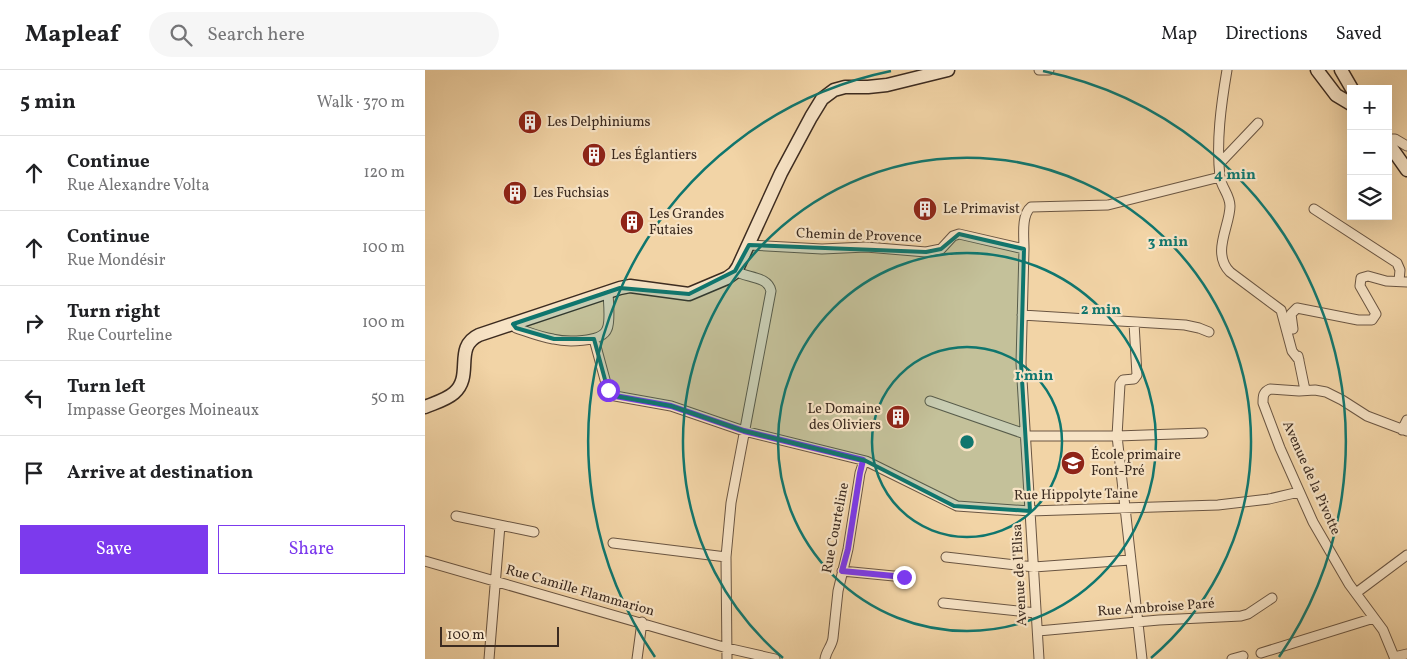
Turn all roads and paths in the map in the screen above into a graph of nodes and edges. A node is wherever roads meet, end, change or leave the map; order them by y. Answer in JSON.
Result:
{"nodes":[{"id":1,"x":948,"y":70,"type":"edge"},
{"id":2,"x":1039,"y":70,"type":"edge"},
{"id":3,"x":1049,"y":70,"type":"edge"},
{"id":4,"x":1227,"y":70,"type":"edge"},
{"id":5,"x":1317,"y":70,"type":"edge"},
{"id":6,"x":1341,"y":70,"type":"edge"},
{"id":7,"x":1350,"y":85,"type":"edge"},
{"id":8,"x":1347,"y":101,"type":"edge"},
{"id":9,"x":1258,"y":123,"type":"dead end"},
{"id":10,"x":1392,"y":138,"type":"edge"},
{"id":11,"x":1407,"y":146,"type":"edge"},
{"id":12,"x":1392,"y":149,"type":"edge"},
{"id":13,"x":1220,"y":163,"type":"junction"},
{"id":14,"x":1407,"y":170,"type":"edge"},
{"id":15,"x":1220,"y":177,"type":"junction"},
{"id":16,"x":1313,"y":208,"type":"dead end"},
{"id":17,"x":749,"y":245,"type":"junction"},
{"id":18,"x":1024,"y":249,"type":"junction"},
{"id":19,"x":735,"y":271,"type":"junction"},
{"id":20,"x":1403,"y":282,"type":"edge"},
{"id":21,"x":608,"y":291,"type":"junction"},
{"id":22,"x":1022,"y":315,"type":"junction"},
{"id":23,"x":1134,"y":323,"type":"junction"},
{"id":24,"x":513,"y":324,"type":"junction"},
{"id":25,"x":1209,"y":332,"type":"dead end"},
{"id":26,"x":595,"y":339,"type":"junction"},
{"id":27,"x":1299,"y":360,"type":"junction"},
{"id":28,"x":1305,"y":390,"type":"junction"},
{"id":29,"x":930,"y":402,"type":"dead end"},
{"id":30,"x":425,"y":407,"type":"edge"},
{"id":31,"x":1407,"y":420,"type":"edge"},
{"id":32,"x":1404,"y":430,"type":"edge"},
{"id":33,"x":744,"y":431,"type":"junction"},
{"id":34,"x":1203,"y":433,"type":"dead end"},
{"id":35,"x":1025,"y":435,"type":"junction"},
{"id":36,"x":1117,"y":436,"type":"junction"},
{"id":37,"x":863,"y":460,"type":"junction"},
{"id":38,"x":1299,"y":492,"type":"junction"},
{"id":39,"x":1125,"y":508,"type":"junction"},
{"id":40,"x":1030,"y":511,"type":"junction"},
{"id":41,"x":456,"y":516,"type":"dead end"},
{"id":42,"x":500,"y":525,"type":"junction"},
{"id":43,"x":534,"y":532,"type":"dead end"},
{"id":44,"x":613,"y":543,"type":"dead end"},
{"id":45,"x":1407,"y":555,"type":"edge"},
{"id":46,"x":726,"y":556,"type":"junction"},
{"id":47,"x":946,"y":557,"type":"dead end"},
{"id":48,"x":425,"y":560,"type":"edge"},
{"id":49,"x":1131,"y":560,"type":"junction"},
{"id":50,"x":1034,"y":567,"type":"junction"},
{"id":51,"x":842,"y":571,"type":"junction"},
{"id":52,"x":904,"y":577,"type":"dead end"},
{"id":53,"x":495,"y":580,"type":"junction"},
{"id":54,"x":1356,"y":593,"type":"junction"},
{"id":55,"x":1272,"y":598,"type":"dead end"},
{"id":56,"x":943,"y":603,"type":"dead end"},
{"id":57,"x":1036,"y":613,"type":"junction"},
{"id":58,"x":1374,"y":618,"type":"junction"},
{"id":59,"x":642,"y":622,"type":"junction"},
{"id":60,"x":1137,"y":623,"type":"junction"},
{"id":61,"x":1038,"y":631,"type":"junction"},
{"id":62,"x":727,"y":648,"type":"junction"},
{"id":63,"x":1261,"y":653,"type":"dead end"},
{"id":64,"x":1407,"y":654,"type":"edge"},
{"id":65,"x":1243,"y":656,"type":"dead end"},
{"id":66,"x":1395,"y":658,"type":"edge"},
{"id":67,"x":489,"y":659,"type":"edge"},
{"id":68,"x":637,"y":659,"type":"edge"},
{"id":69,"x":727,"y":659,"type":"edge"},
{"id":70,"x":775,"y":659,"type":"edge"},
{"id":71,"x":825,"y":659,"type":"edge"},
{"id":72,"x":1039,"y":659,"type":"edge"},
{"id":73,"x":1142,"y":659,"type":"edge"},
{"id":74,"x":1233,"y":659,"type":"edge"}],
"edges":[{"from":1,"to":17,"type":"street"},
{"from":2,"to":3,"type":"street"},
{"from":4,"to":13,"type":"street"},
{"from":5,"to":8,"type":"street"},
{"from":6,"to":7,"type":"street"},
{"from":9,"to":13,"type":"street"},
{"from":10,"to":11,"type":"street"},
{"from":12,"to":14,"type":"street"},
{"from":13,"to":15,"type":"street"},
{"from":15,"to":18,"type":"street"},
{"from":15,"to":27,"type":"street"},
{"from":16,"to":20,"type":"street"},
{"from":17,"to":18,"type":"street","name":"Chemin de Provence"},
{"from":17,"to":19,"type":"street"},
{"from":18,"to":22,"type":"street","name":"Avenue de l'Elisa"},
{"from":19,"to":21,"type":"street"},
{"from":19,"to":33,"type":"street"},
{"from":20,"to":27,"type":"street"},
{"from":21,"to":24,"type":"street"},
{"from":21,"to":26,"type":"street"},
{"from":22,"to":23,"type":"street"},
{"from":22,"to":35,"type":"street","name":"Avenue de l'Elisa"},
{"from":23,"to":25,"type":"street"},
{"from":23,"to":36,"type":"street"},
{"from":24,"to":26,"type":"street"},
{"from":24,"to":30,"type":"street"},
{"from":26,"to":33,"type":"street","name":"Rue Hippolyte Taine"},
{"from":27,"to":28,"type":"street"},
{"from":28,"to":32,"type":"street"},
{"from":28,"to":38,"type":"street","name":"Avenue de la Pivotte"},
{"from":29,"to":35,"type":"street"},
{"from":31,"to":32,"type":"street"},
{"from":33,"to":37,"type":"street","name":"Rue Hippolyte Taine"},
{"from":33,"to":46,"type":"street"},
{"from":34,"to":36,"type":"street"},
{"from":35,"to":36,"type":"street"},
{"from":35,"to":40,"type":"street","name":"Avenue de l'Elisa"},
{"from":36,"to":39,"type":"street"},
{"from":37,"to":40,"type":"street","name":"Rue Hippolyte Taine"},
{"from":37,"to":51,"type":"street","name":"Rue Courteline"},
{"from":38,"to":39,"type":"street","name":"Rue Hippolyte Taine"},
{"from":38,"to":54,"type":"street","name":"Avenue de la Pivotte"},
{"from":39,"to":40,"type":"street","name":"Rue Hippolyte Taine"},
{"from":39,"to":49,"type":"street"},
{"from":40,"to":50,"type":"street","name":"Avenue de l'Elisa"},
{"from":41,"to":42,"type":"street"},
{"from":42,"to":43,"type":"street"},
{"from":42,"to":53,"type":"street"},
{"from":44,"to":46,"type":"street"},
{"from":45,"to":54,"type":"street"},
{"from":46,"to":62,"type":"street"},
{"from":47,"to":50,"type":"street"},
{"from":48,"to":53,"type":"street","name":"Rue Camille Flammarion"},
{"from":49,"to":50,"type":"street"},
{"from":49,"to":60,"type":"street"},
{"from":50,"to":57,"type":"street","name":"Avenue de l'Elisa"},
{"from":51,"to":52,"type":"street"},
{"from":51,"to":71,"type":"street","name":"Rue Courteline"},
{"from":53,"to":59,"type":"street","name":"Rue Camille Flammarion"},
{"from":53,"to":67,"type":"street"},
{"from":54,"to":58,"type":"street","name":"Avenue de la Pivotte"},
{"from":55,"to":60,"type":"street","name":"Rue Ambroise Paré"},
{"from":56,"to":57,"type":"street"},
{"from":57,"to":61,"type":"street","name":"Avenue de l'Elisa"},
{"from":58,"to":63,"type":"street"},
{"from":58,"to":66,"type":"street","name":"Avenue de la Pivotte"},
{"from":59,"to":62,"type":"street","name":"Rue Camille Flammarion"},
{"from":59,"to":68,"type":"street"},
{"from":60,"to":61,"type":"street","name":"Rue Ambroise Paré"},
{"from":60,"to":73,"type":"street"},
{"from":61,"to":72,"type":"street","name":"Avenue de l'Elisa"},
{"from":62,"to":69,"type":"street"},
{"from":62,"to":70,"type":"street"},
{"from":64,"to":66,"type":"street"},
{"from":65,"to":74,"type":"street"}]}
